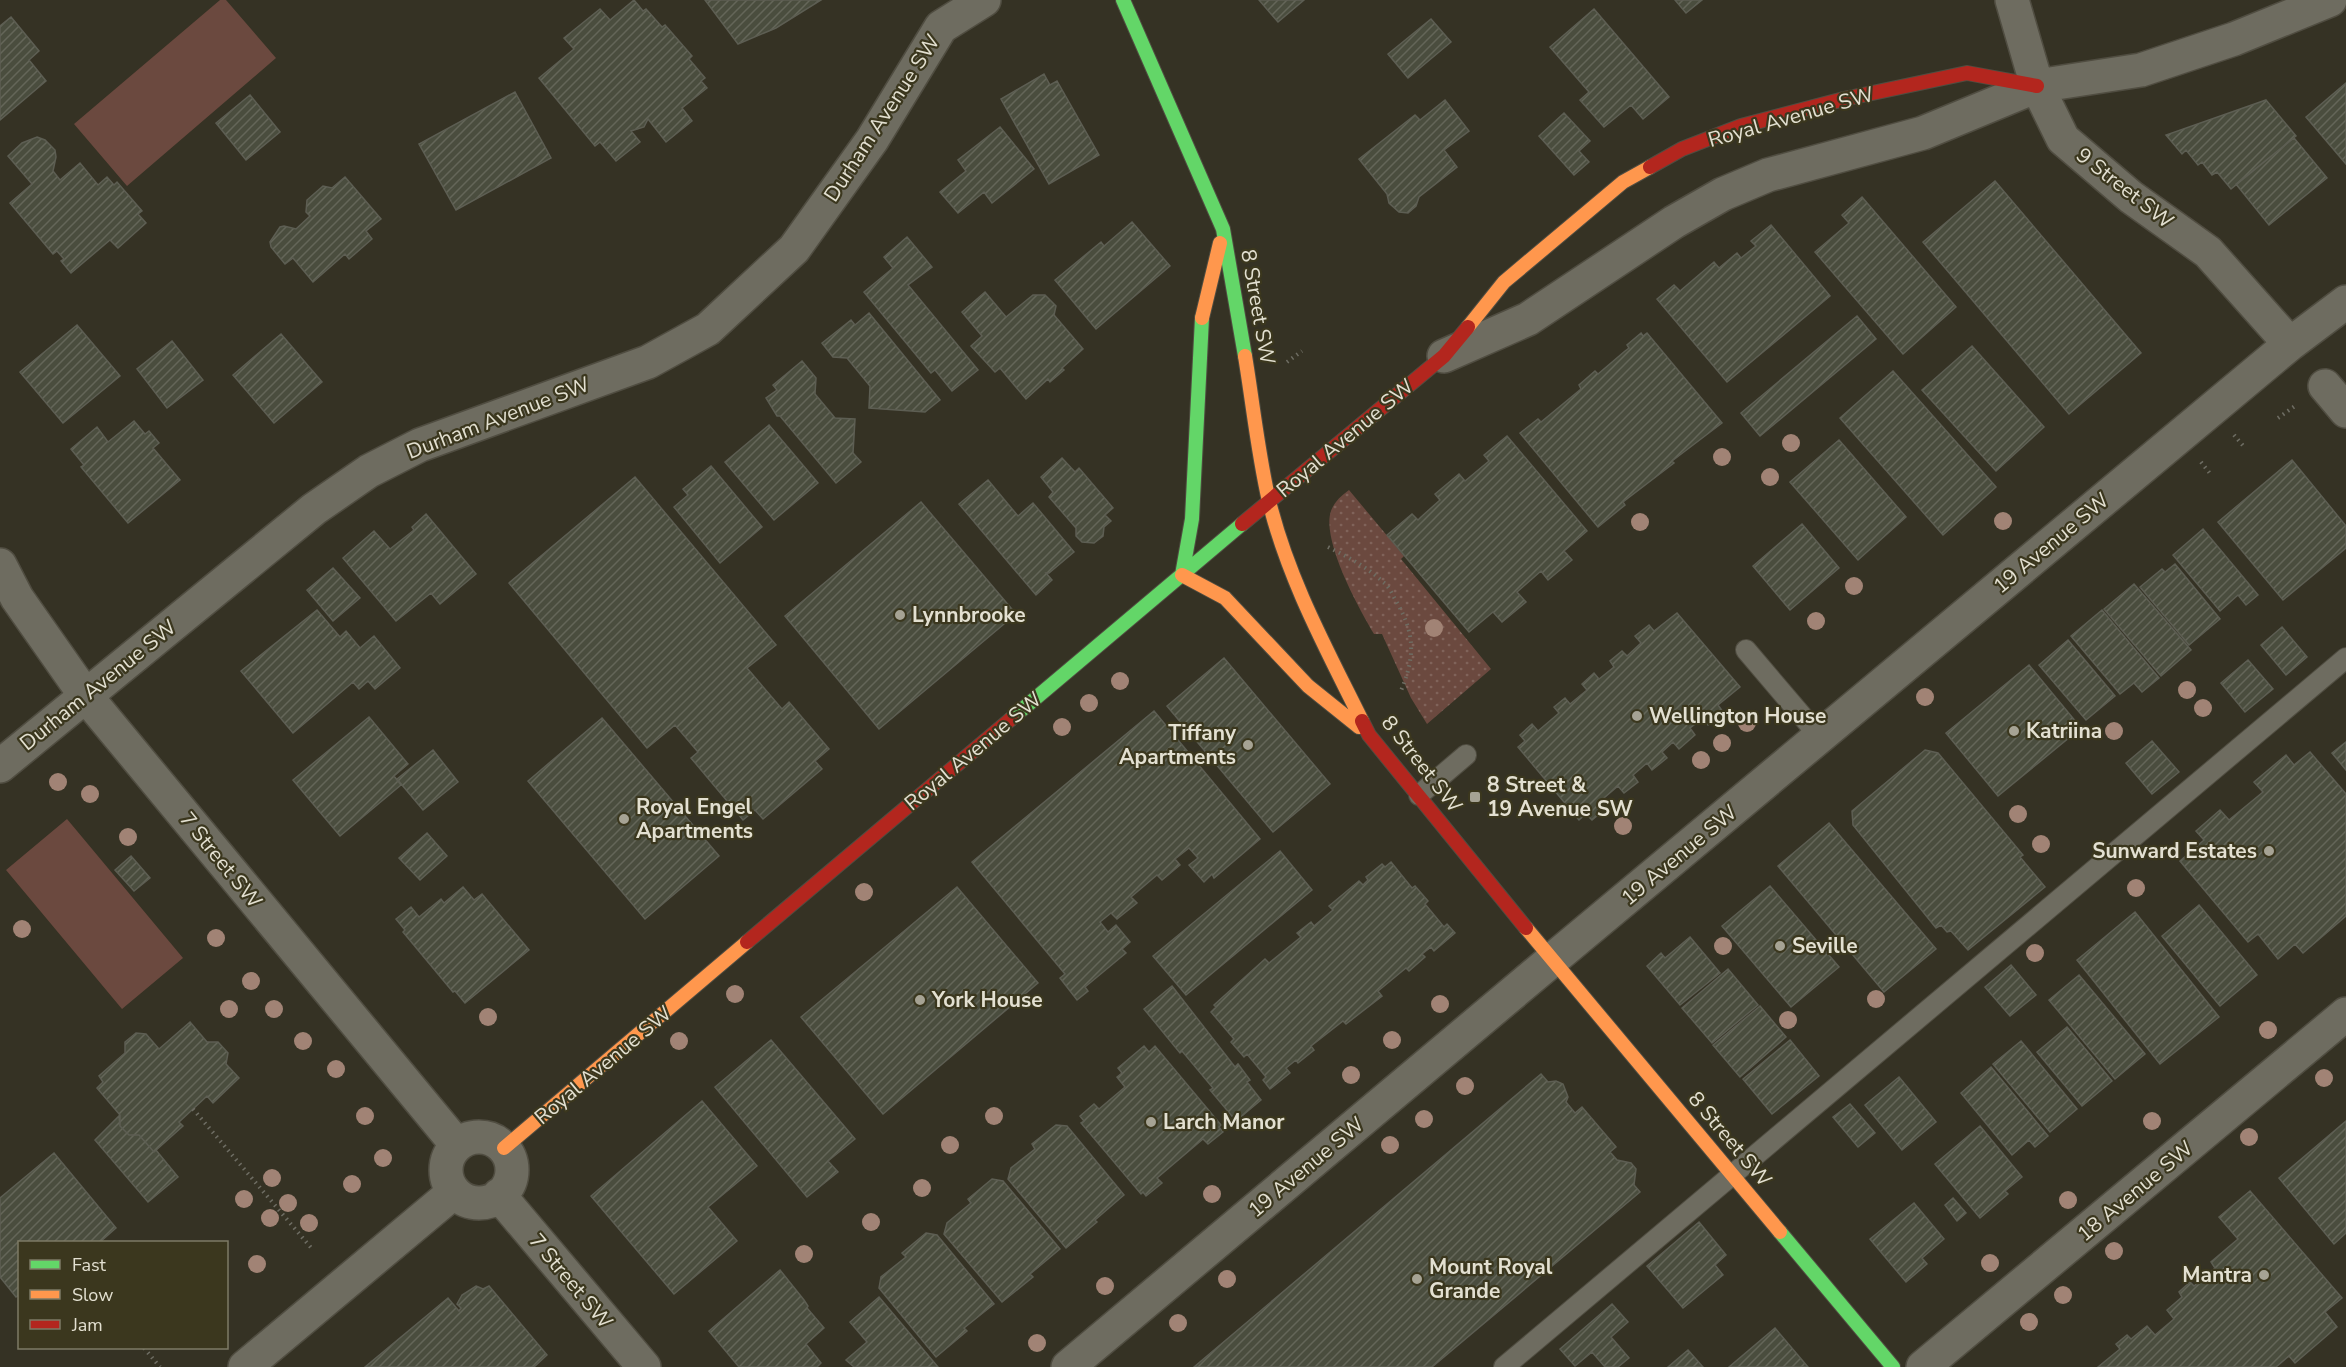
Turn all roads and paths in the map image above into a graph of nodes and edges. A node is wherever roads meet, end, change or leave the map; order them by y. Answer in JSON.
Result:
{"nodes":[{"id":1,"x":984,"y":0,"type":"edge"},
{"id":2,"x":1123,"y":0,"type":"edge"},
{"id":3,"x":2012,"y":0,"type":"edge"},
{"id":4,"x":2330,"y":0,"type":"edge"},
{"id":5,"x":948,"y":14,"type":"edge"},
{"id":6,"x":2037,"y":86,"type":"junction"},
{"id":7,"x":1223,"y":229,"type":"junction"},
{"id":8,"x":2346,"y":302,"type":"edge"},
{"id":9,"x":2289,"y":344,"type":"junction"},
{"id":10,"x":1302,"y":351,"type":"dead end"},
{"id":11,"x":1444,"y":356,"type":"junction"},
{"id":12,"x":1287,"y":362,"type":"dead end"},
{"id":13,"x":2325,"y":386,"type":"dead end"},
{"id":14,"x":2298,"y":404,"type":"dead end"},
{"id":15,"x":2346,"y":411,"type":"edge"},
{"id":16,"x":2278,"y":418,"type":"dead end"},
{"id":17,"x":1269,"y":501,"type":"junction"},
{"id":18,"x":1328,"y":547,"type":"dead end"},
{"id":19,"x":0,"y":565,"type":"edge"},
{"id":20,"x":1182,"y":574,"type":"junction"},
{"id":21,"x":1746,"y":650,"type":"dead end"},
{"id":22,"x":2346,"y":658,"type":"edge"},
{"id":23,"x":1400,"y":693,"type":"dead end"},
{"id":24,"x":85,"y":695,"type":"junction"},
{"id":25,"x":1369,"y":735,"type":"junction"},
{"id":26,"x":1820,"y":737,"type":"junction"},
{"id":27,"x":1467,"y":755,"type":"dead end"},
{"id":28,"x":0,"y":766,"type":"edge"},
{"id":29,"x":1419,"y":795,"type":"junction"},
{"id":30,"x":1552,"y":960,"type":"junction"},
{"id":31,"x":2346,"y":1014,"type":"edge"},
{"id":32,"x":193,"y":1109,"type":"dead end"},
{"id":33,"x":457,"y":1145,"type":"junction"},
{"id":34,"x":504,"y":1149,"type":"junction"},
{"id":35,"x":1732,"y":1174,"type":"junction"},
{"id":36,"x":454,"y":1192,"type":"junction"},
{"id":37,"x":499,"y":1196,"type":"junction"},
{"id":38,"x":313,"y":1250,"type":"dead end"},
{"id":39,"x":146,"y":1349,"type":"edge"},
{"id":40,"x":160,"y":1367,"type":"edge"},
{"id":41,"x":245,"y":1367,"type":"edge"},
{"id":42,"x":644,"y":1367,"type":"edge"},
{"id":43,"x":1068,"y":1367,"type":"edge"},
{"id":44,"x":1504,"y":1367,"type":"edge"},
{"id":45,"x":1893,"y":1367,"type":"edge"},
{"id":46,"x":1923,"y":1367,"type":"edge"}],
"edges":[{"from":1,"to":5,"type":"street","name":"Durham Avenue SW"},
{"from":2,"to":7,"type":"street","name":"8 Street SW"},
{"from":3,"to":6,"type":"street","name":"9 Street SW"},
{"from":4,"to":6,"type":"street","name":"Royal Avenue SW"},
{"from":5,"to":24,"type":"street","name":"Durham Avenue SW"},
{"from":6,"to":9,"type":"street","name":"9 Street SW"},
{"from":6,"to":11,"type":"street","name":"Royal Avenue SW"},
{"from":6,"to":11,"type":"street","name":"Royal Avenue SW"},
{"from":7,"to":17,"type":"street","name":"8 Street SW"},
{"from":7,"to":20,"type":"street"},
{"from":8,"to":9,"type":"street","name":"19 Avenue SW"},
{"from":9,"to":26,"type":"street","name":"19 Avenue SW"},
{"from":10,"to":12,"type":"path"},
{"from":11,"to":17,"type":"street","name":"Royal Avenue SW"},
{"from":13,"to":15,"type":"street"},
{"from":14,"to":16,"type":"path"},
{"from":17,"to":20,"type":"street","name":"Royal Avenue SW"},
{"from":17,"to":25,"type":"street","name":"8 Street SW"},
{"from":18,"to":23,"type":"path"},
{"from":19,"to":24,"type":"street","name":"7 Street SW"},
{"from":20,"to":25,"type":"street"},
{"from":20,"to":34,"type":"street","name":"Royal Avenue SW"},
{"from":21,"to":26,"type":"lane"},
{"from":22,"to":35,"type":"lane"},
{"from":24,"to":28,"type":"street","name":"Durham Avenue SW"},
{"from":24,"to":33,"type":"street","name":"7 Street SW"},
{"from":25,"to":29,"type":"street","name":"8 Street SW"},
{"from":26,"to":30,"type":"street","name":"19 Avenue SW"},
{"from":27,"to":29,"type":"lane"},
{"from":29,"to":30,"type":"street","name":"8 Street SW"},
{"from":30,"to":35,"type":"street","name":"8 Street SW"},
{"from":30,"to":43,"type":"street","name":"19 Avenue SW"},
{"from":31,"to":46,"type":"street","name":"18 Avenue SW"},
{"from":32,"to":38,"type":"path"},
{"from":33,"to":34,"type":"street"},
{"from":33,"to":36,"type":"street"},
{"from":34,"to":37,"type":"street"},
{"from":35,"to":44,"type":"lane"},
{"from":35,"to":45,"type":"street","name":"8 Street SW"},
{"from":36,"to":37,"type":"street"},
{"from":36,"to":41,"type":"street"},
{"from":37,"to":42,"type":"street","name":"7 Street SW"},
{"from":39,"to":40,"type":"path"}]}
